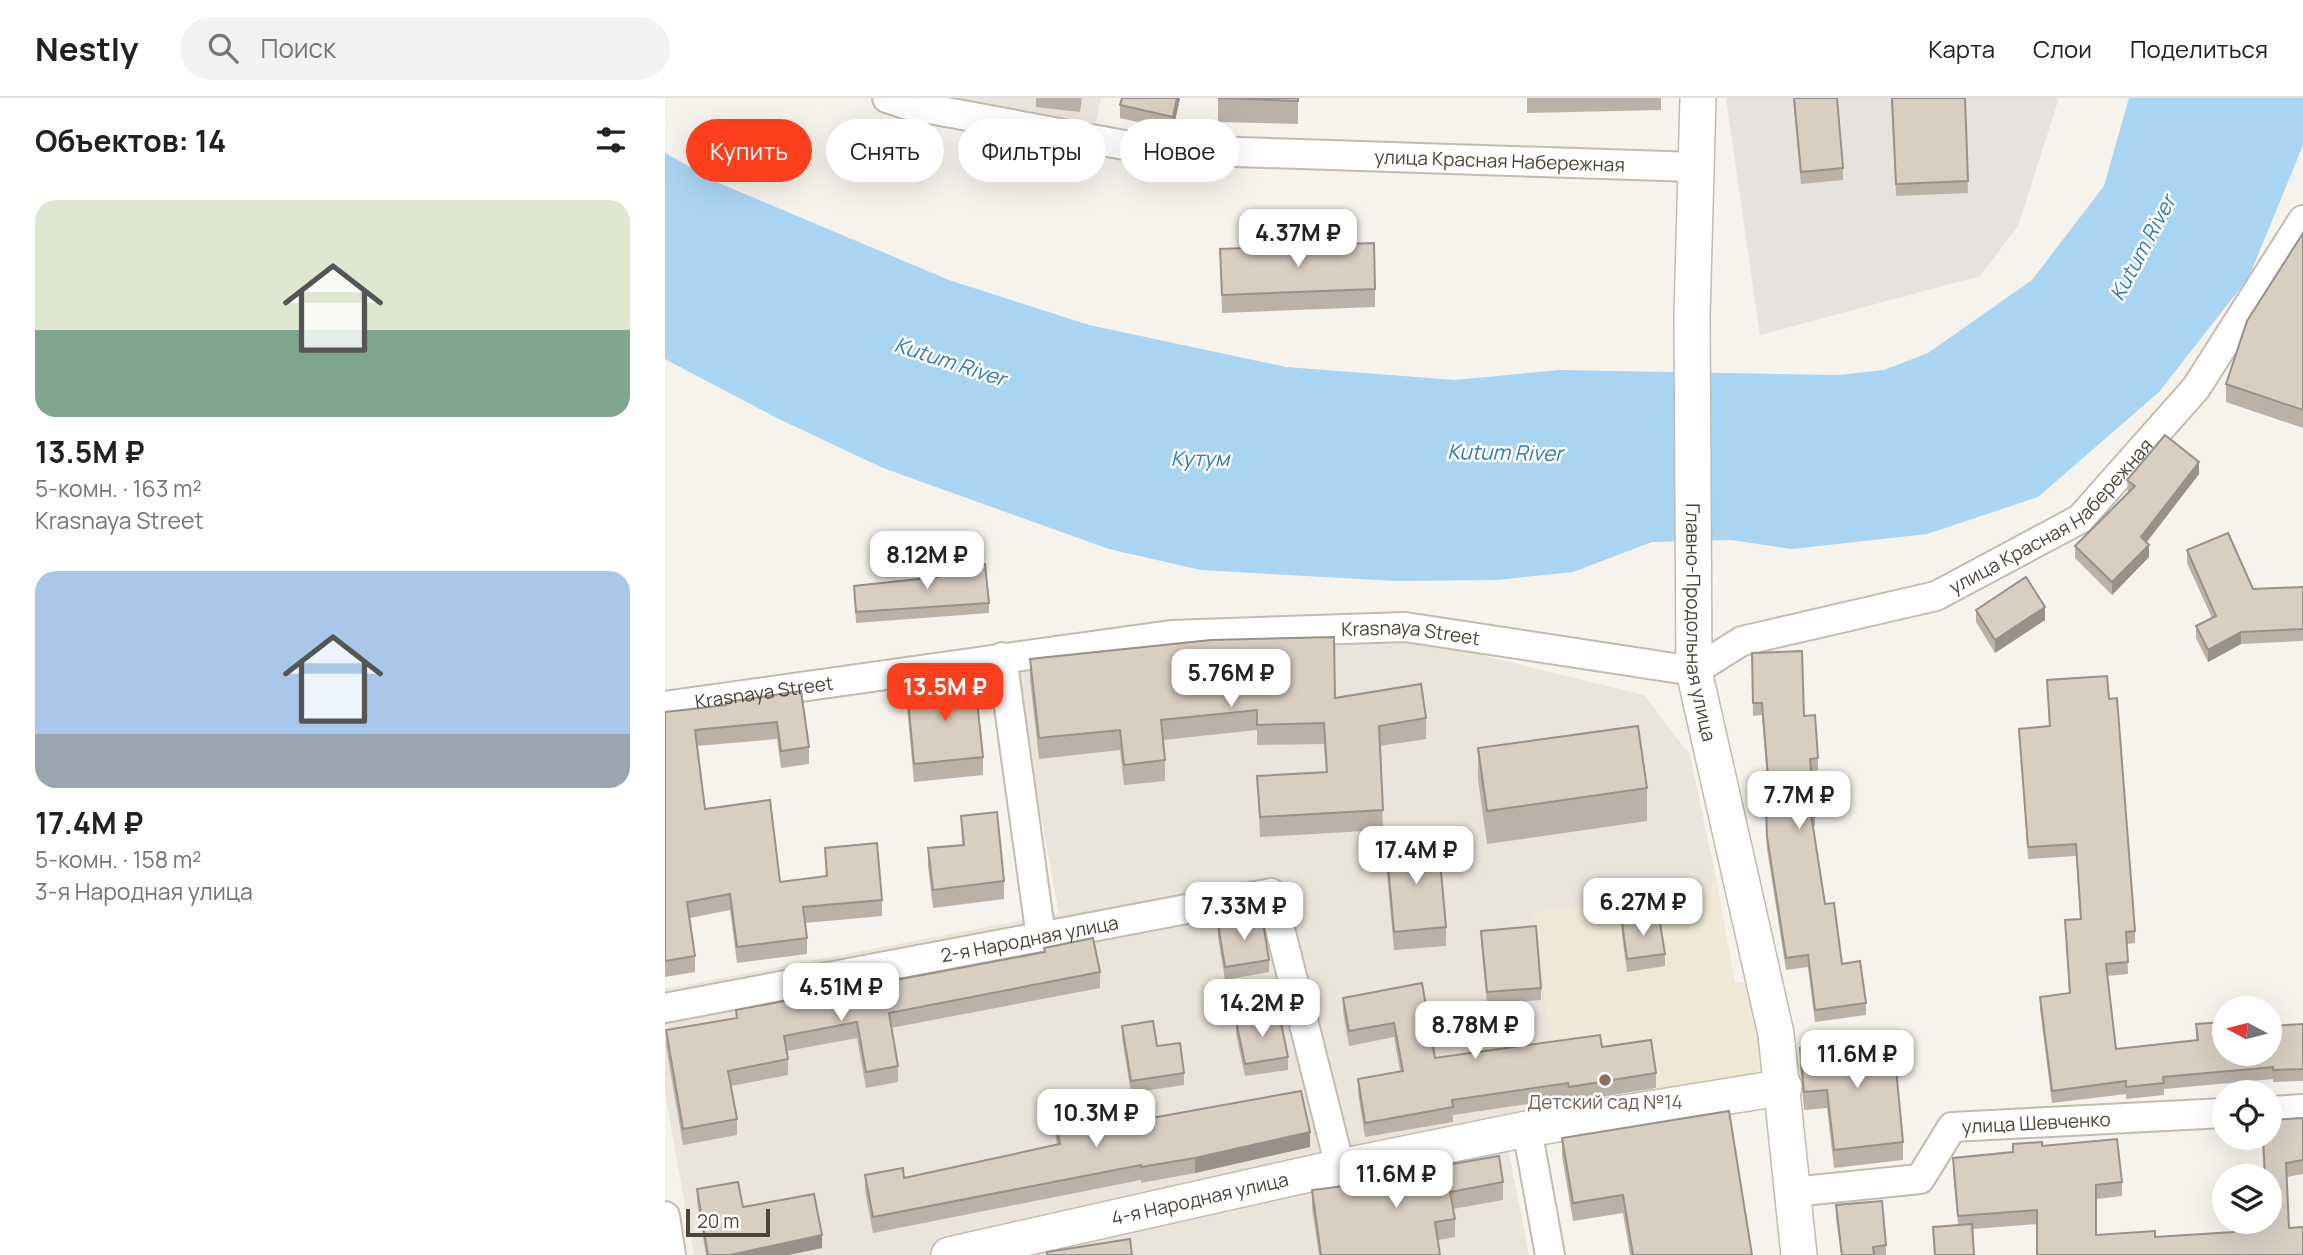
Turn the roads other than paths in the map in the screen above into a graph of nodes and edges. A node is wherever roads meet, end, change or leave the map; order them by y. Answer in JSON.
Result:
{"nodes":[{"id":1,"x":1698,"y":98,"type":"edge"},
{"id":2,"x":902,"y":100,"type":"edge"},
{"id":3,"x":1696,"y":167,"type":"junction"},
{"id":4,"x":2303,"y":220,"type":"edge"},
{"id":5,"x":1002,"y":657,"type":"junction"},
{"id":6,"x":1695,"y":671,"type":"junction"},
{"id":7,"x":665,"y":706,"type":"edge"},
{"id":8,"x":1041,"y":937,"type":"junction"},
{"id":9,"x":665,"y":1008,"type":"edge"},
{"id":10,"x":1784,"y":1087,"type":"junction"},
{"id":11,"x":2303,"y":1109,"type":"edge"},
{"id":12,"x":2282,"y":1110,"type":"edge"},
{"id":13,"x":2212,"y":1114,"type":"edge"},
{"id":14,"x":1527,"y":1129,"type":"junction"},
{"id":15,"x":1340,"y":1167,"type":"junction"},
{"id":16,"x":1793,"y":1192,"type":"junction"},
{"id":17,"x":665,"y":1216,"type":"edge"},
{"id":18,"x":671,"y":1255,"type":"edge"},
{"id":19,"x":949,"y":1255,"type":"edge"},
{"id":20,"x":1549,"y":1255,"type":"edge"},
{"id":21,"x":1799,"y":1255,"type":"edge"}],
"edges":[{"from":1,"to":3,"type":"street"},
{"from":2,"to":3,"type":"street","name":"улица Красная Набережная"},
{"from":3,"to":6,"type":"street","name":"Главно-Продольная улица"},
{"from":4,"to":6,"type":"street","name":"улица Красная Набережная"},
{"from":5,"to":6,"type":"street","name":"Krasnaya Street"},
{"from":5,"to":7,"type":"street","name":"Krasnaya Street"},
{"from":5,"to":8,"type":"street"},
{"from":6,"to":10,"type":"street","name":"Главно-Продольная улица"},
{"from":8,"to":9,"type":"street","name":"2-я Народная улица"},
{"from":8,"to":15,"type":"street","name":"2-я Народная улица"},
{"from":10,"to":14,"type":"street","name":"4-я Народная улица"},
{"from":10,"to":16,"type":"street","name":"Главно-Продольная улица"},
{"from":11,"to":12,"type":"street"},
{"from":13,"to":16,"type":"street","name":"улица Шевченко"},
{"from":14,"to":15,"type":"street","name":"4-я Народная улица"},
{"from":14,"to":20,"type":"street"},
{"from":15,"to":19,"type":"street","name":"4-я Народная улица"},
{"from":16,"to":21,"type":"street","name":"Главно-Продольная улица"},
{"from":17,"to":18,"type":"street"}]}
